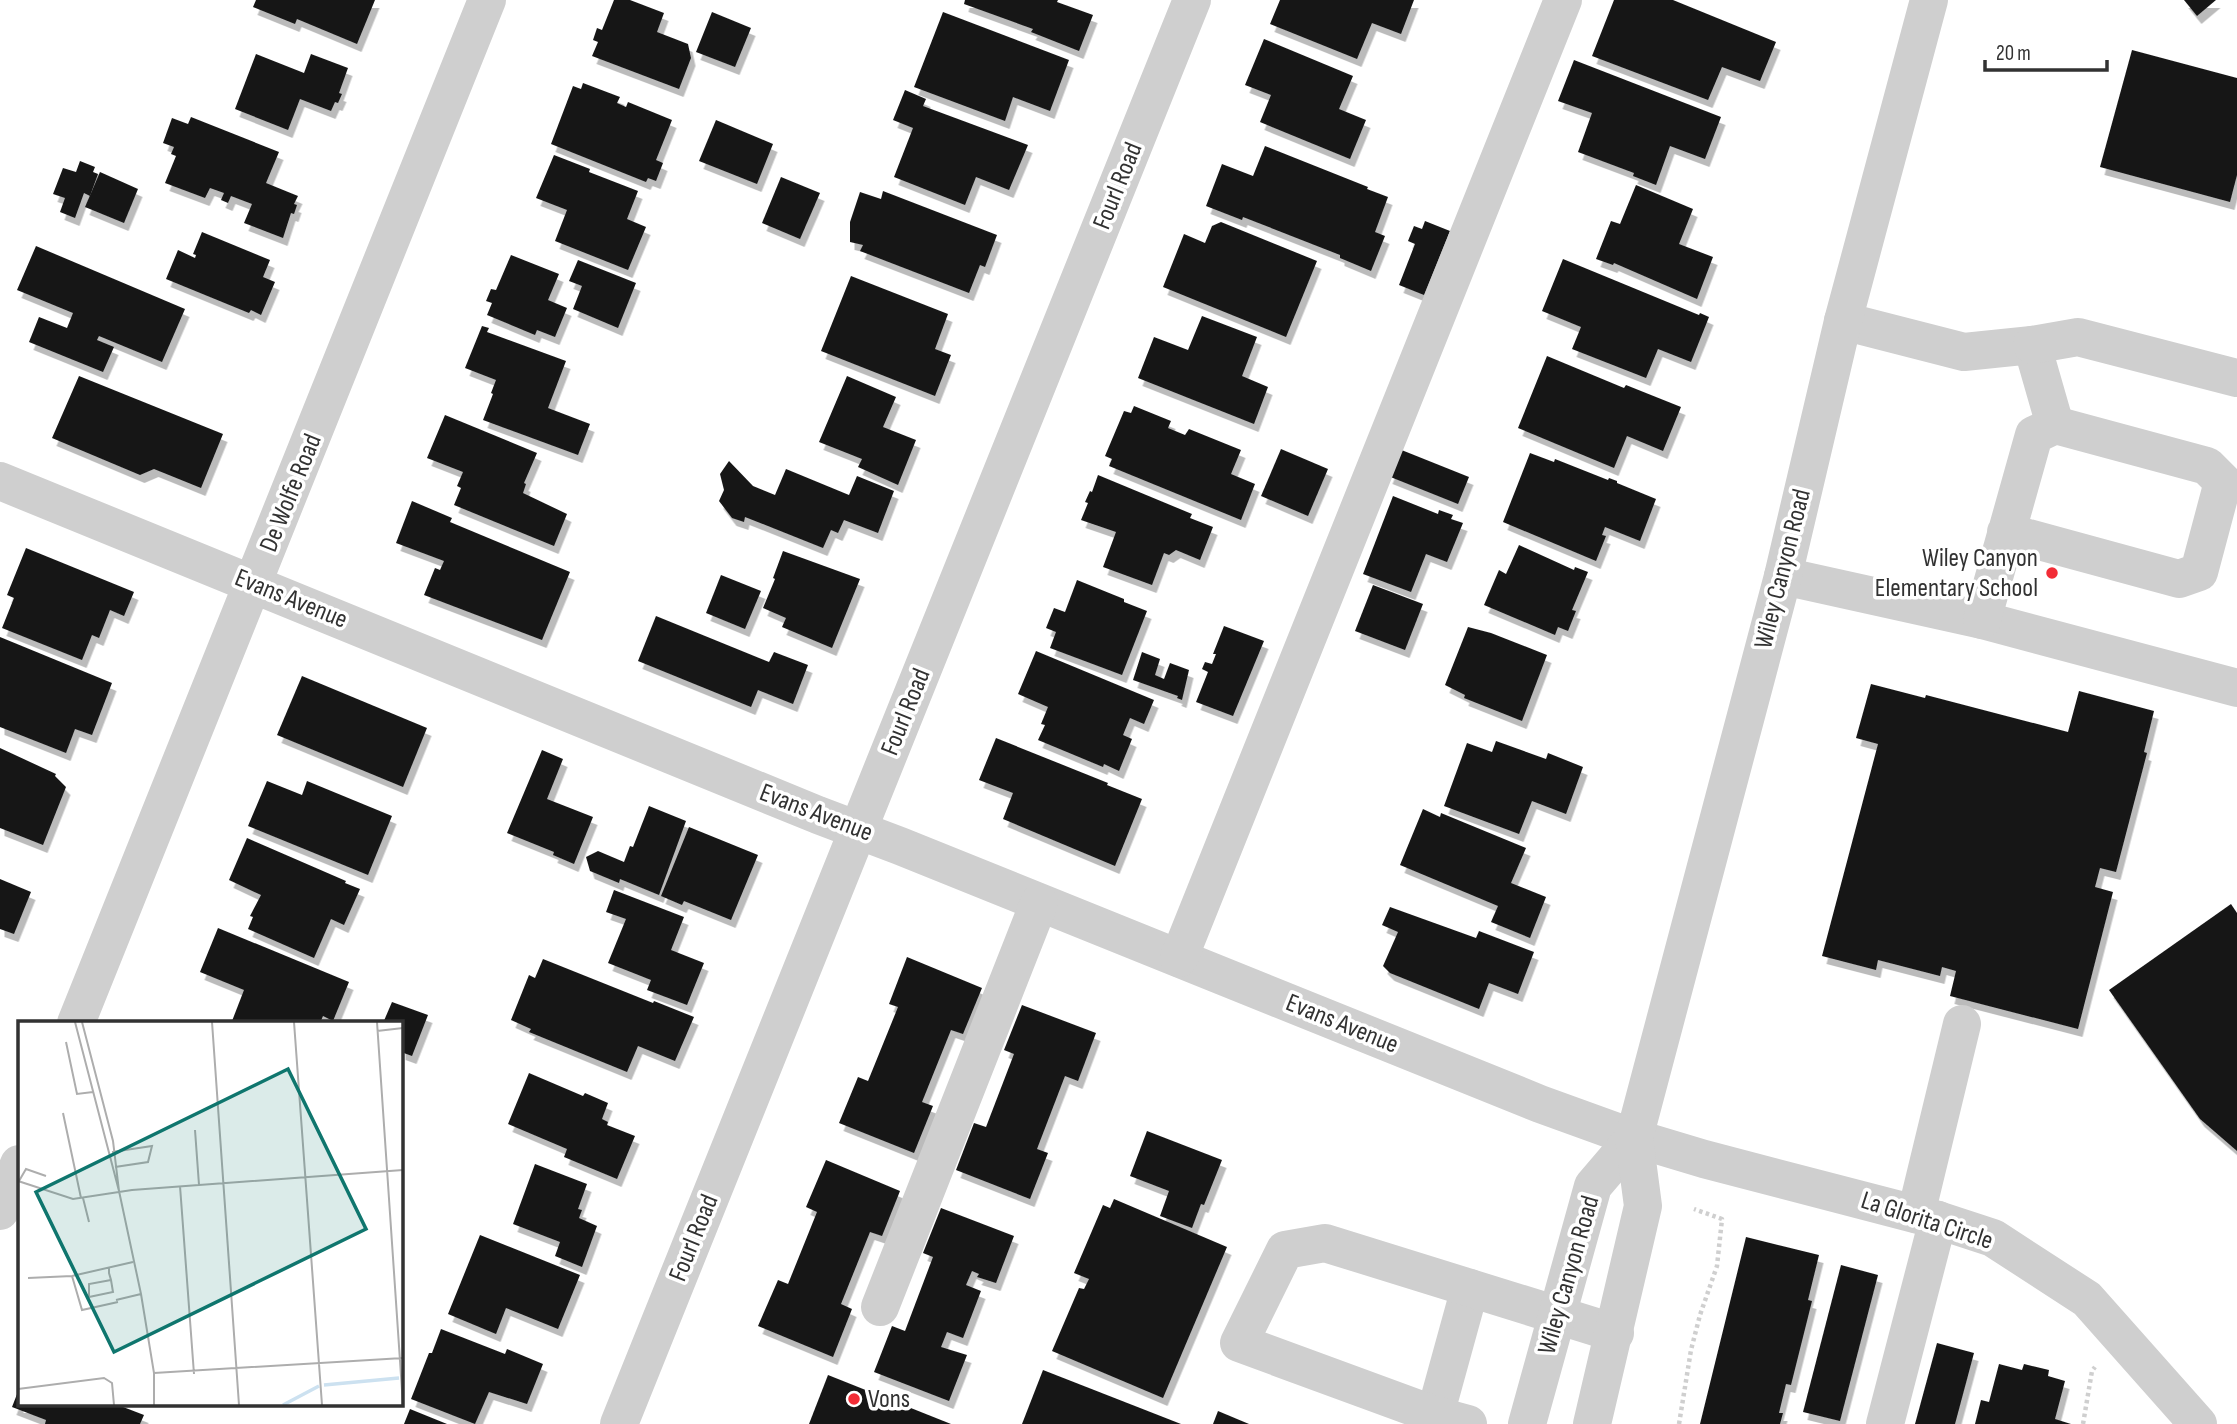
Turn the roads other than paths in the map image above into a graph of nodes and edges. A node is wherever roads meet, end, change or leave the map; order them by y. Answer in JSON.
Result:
{"nodes":[{"id":1,"x":487,"y":0,"type":"edge"},
{"id":2,"x":1192,"y":0,"type":"edge"},
{"id":3,"x":1563,"y":0,"type":"edge"},
{"id":4,"x":1929,"y":0,"type":"edge"},
{"id":5,"x":1843,"y":321,"type":"junction"},
{"id":6,"x":2032,"y":345,"type":"junction"},
{"id":7,"x":2237,"y":377,"type":"edge"},
{"id":8,"x":2055,"y":425,"type":"junction"},
{"id":9,"x":0,"y":481,"type":"edge"},
{"id":10,"x":2007,"y":532,"type":"junction"},
{"id":11,"x":1783,"y":576,"type":"junction"},
{"id":12,"x":254,"y":584,"type":"junction"},
{"id":13,"x":1982,"y":620,"type":"junction"},
{"id":14,"x":2237,"y":688,"type":"edge"},
{"id":15,"x":859,"y":830,"type":"junction"},
{"id":16,"x":1039,"y":902,"type":"junction"},
{"id":17,"x":1179,"y":958,"type":"junction"},
{"id":18,"x":77,"y":1021,"type":"edge"},
{"id":19,"x":1962,"y":1024,"type":"dead end"},
{"id":20,"x":1634,"y":1138,"type":"junction"},
{"id":21,"x":18,"y":1166,"type":"edge"},
{"id":22,"x":0,"y":1211,"type":"edge"},
{"id":23,"x":1927,"y":1217,"type":"junction"},
{"id":24,"x":1470,"y":1288,"type":"junction"},
{"id":25,"x":880,"y":1307,"type":"dead end"},
{"id":26,"x":1556,"y":1315,"type":"junction"},
{"id":27,"x":1615,"y":1333,"type":"junction"},
{"id":28,"x":1451,"y":1419,"type":"edge"},
{"id":29,"x":619,"y":1424,"type":"edge"},
{"id":30,"x":1527,"y":1424,"type":"edge"},
{"id":31,"x":1592,"y":1424,"type":"edge"},
{"id":32,"x":1885,"y":1424,"type":"edge"},
{"id":33,"x":2198,"y":1424,"type":"edge"}],
"edges":[{"from":1,"to":12,"type":"street","name":"De Wolfe Road"},
{"from":2,"to":15,"type":"street","name":"Fourl Road"},
{"from":3,"to":17,"type":"street"},
{"from":4,"to":5,"type":"street","name":"Wiley Canyon Road"},
{"from":5,"to":6,"type":"street"},
{"from":5,"to":11,"type":"street","name":"Wiley Canyon Road"},
{"from":6,"to":7,"type":"street"},
{"from":6,"to":8,"type":"street"},
{"from":8,"to":10,"type":"street"},
{"from":8,"to":10,"type":"street"},
{"from":9,"to":12,"type":"street","name":"Evans Avenue"},
{"from":10,"to":13,"type":"street"},
{"from":11,"to":13,"type":"street"},
{"from":11,"to":20,"type":"street","name":"Wiley Canyon Road"},
{"from":12,"to":15,"type":"street","name":"Evans Avenue"},
{"from":12,"to":18,"type":"street","name":"De Wolfe Road"},
{"from":13,"to":14,"type":"street"},
{"from":15,"to":16,"type":"street","name":"Evans Avenue"},
{"from":15,"to":29,"type":"street","name":"Fourl Road"},
{"from":16,"to":17,"type":"street","name":"Evans Avenue"},
{"from":16,"to":25,"type":"street"},
{"from":17,"to":20,"type":"street","name":"Evans Avenue"},
{"from":19,"to":23,"type":"street"},
{"from":20,"to":23,"type":"street","name":"La Glorita Circle"},
{"from":20,"to":26,"type":"street","name":"Wiley Canyon Road"},
{"from":20,"to":27,"type":"street","name":"Wiley Canyon Road"},
{"from":21,"to":22,"type":"street"},
{"from":23,"to":32,"type":"street"},
{"from":23,"to":33,"type":"street","name":"La Glorita Circle"},
{"from":24,"to":26,"type":"street"},
{"from":24,"to":28,"type":"street"},
{"from":24,"to":28,"type":"street"},
{"from":26,"to":27,"type":"street"},
{"from":26,"to":30,"type":"street","name":"Wiley Canyon Road"},
{"from":27,"to":31,"type":"street","name":"Wiley Canyon Road"}]}
